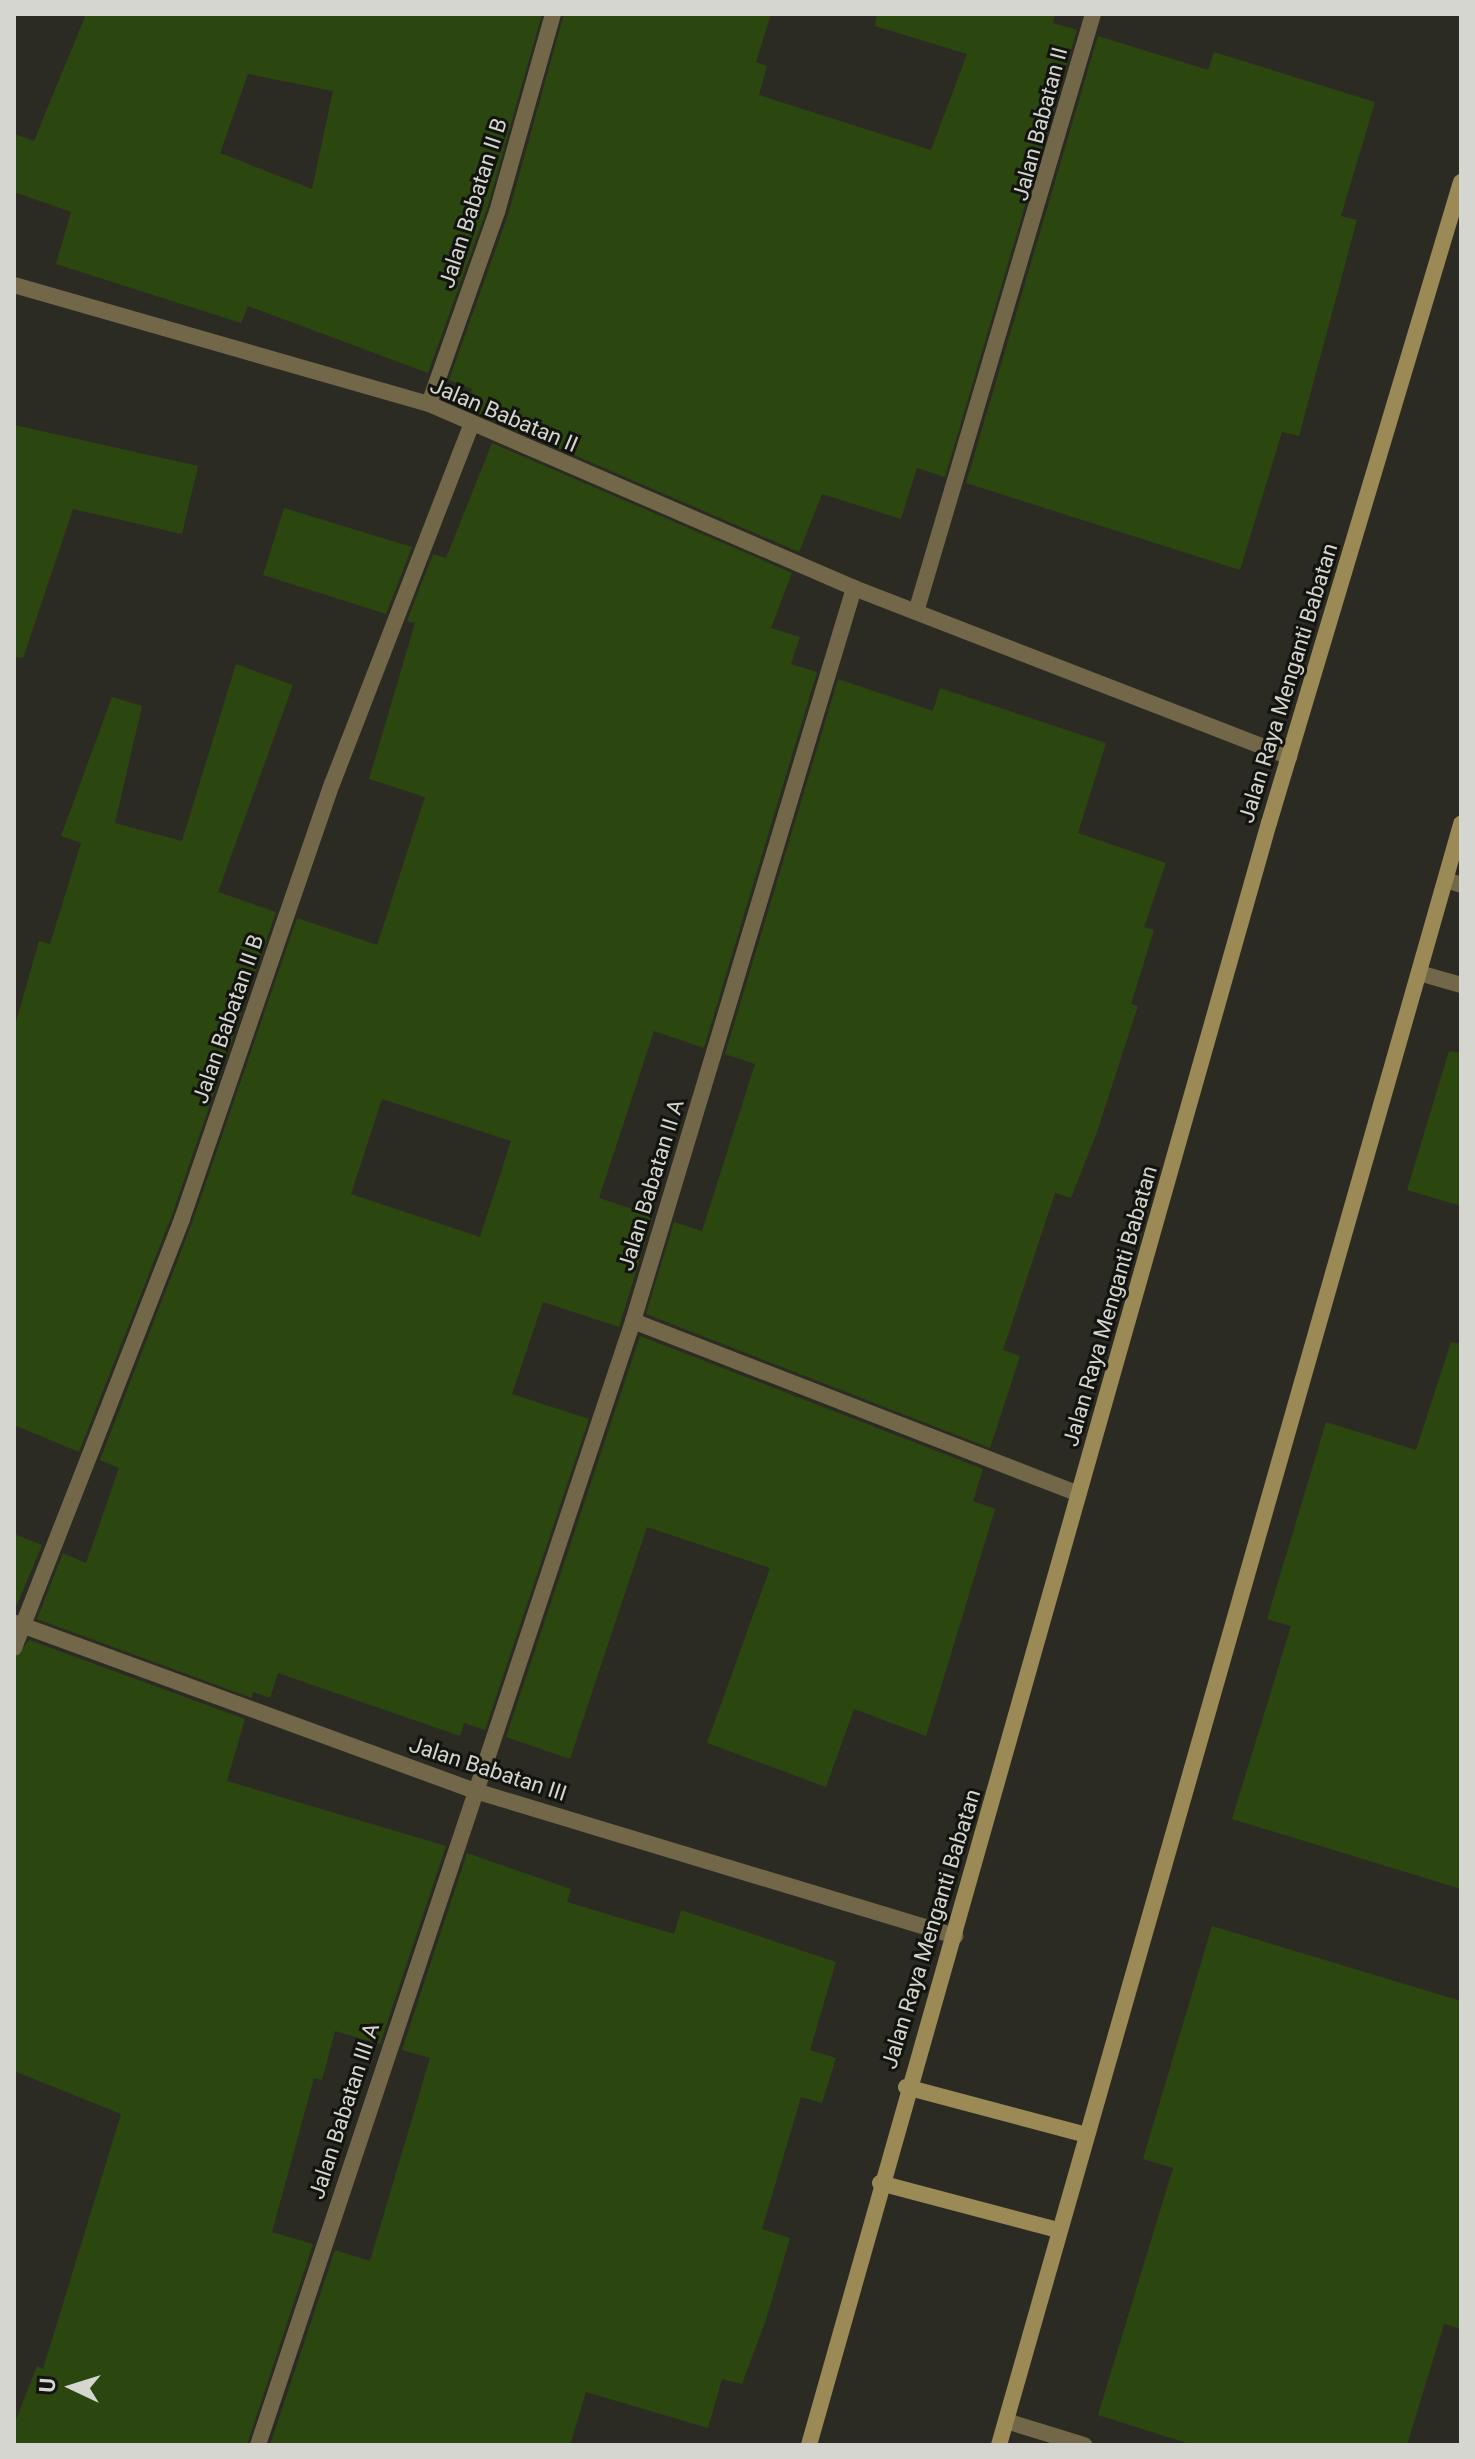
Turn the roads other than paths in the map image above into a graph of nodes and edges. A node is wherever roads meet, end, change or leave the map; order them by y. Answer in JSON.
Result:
{"nodes":[{"id":1,"x":553,"y":14,"type":"edge"},
{"id":2,"x":1093,"y":14,"type":"edge"},
{"id":3,"x":1461,"y":182,"type":"edge"},
{"id":4,"x":14,"y":285,"type":"edge"},
{"id":5,"x":429,"y":404,"type":"junction"},
{"id":6,"x":471,"y":426,"type":"junction"},
{"id":7,"x":854,"y":588,"type":"junction"},
{"id":8,"x":916,"y":612,"type":"junction"},
{"id":9,"x":1289,"y":757,"type":"junction"},
{"id":10,"x":1461,"y":824,"type":"edge"},
{"id":11,"x":1453,"y":883,"type":"edge"},
{"id":12,"x":1419,"y":973,"type":"junction"},
{"id":13,"x":1461,"y":985,"type":"edge"},
{"id":14,"x":633,"y":1321,"type":"junction"},
{"id":15,"x":1079,"y":1494,"type":"junction"},
{"id":16,"x":18,"y":1624,"type":"edge"},
{"id":17,"x":14,"y":1648,"type":"edge"},
{"id":18,"x":472,"y":1790,"type":"junction"},
{"id":19,"x":955,"y":1936,"type":"junction"},
{"id":20,"x":906,"y":2087,"type":"junction"},
{"id":21,"x":1083,"y":2134,"type":"junction"},
{"id":22,"x":880,"y":2183,"type":"junction"},
{"id":23,"x":1058,"y":2230,"type":"junction"},
{"id":24,"x":1006,"y":2421,"type":"junction"},
{"id":25,"x":258,"y":2445,"type":"edge"},
{"id":26,"x":809,"y":2445,"type":"edge"},
{"id":27,"x":999,"y":2445,"type":"edge"},
{"id":28,"x":1084,"y":2445,"type":"edge"}],
"edges":[{"from":1,"to":5,"type":"street","name":"Jalan Babatan II B"},
{"from":2,"to":8,"type":"street","name":"Jalan Babatan II"},
{"from":3,"to":9,"type":"main road","name":"Jalan Raya Menganti Babatan"},
{"from":4,"to":5,"type":"street","name":"Jalan Babatan II"},
{"from":5,"to":6,"type":"street","name":"Jalan Babatan II"},
{"from":6,"to":7,"type":"street","name":"Jalan Babatan II"},
{"from":6,"to":16,"type":"street","name":"Jalan Babatan II B"},
{"from":7,"to":8,"type":"street","name":"Jalan Babatan II"},
{"from":7,"to":14,"type":"street","name":"Jalan Babatan II A"},
{"from":8,"to":9,"type":"street","name":"Jalan Babatan II"},
{"from":9,"to":15,"type":"main road","name":"Jalan Raya Menganti Babatan"},
{"from":10,"to":11,"type":"main road"},
{"from":11,"to":12,"type":"main road"},
{"from":12,"to":13,"type":"street"},
{"from":12,"to":21,"type":"main road"},
{"from":14,"to":15,"type":"street"},
{"from":14,"to":18,"type":"street","name":"Jalan Babatan II A"},
{"from":15,"to":19,"type":"main road","name":"Jalan Raya Menganti Babatan"},
{"from":16,"to":17,"type":"street","name":"Jalan Babatan II B"},
{"from":16,"to":18,"type":"street","name":"Jalan Babatan III"},
{"from":18,"to":19,"type":"street","name":"Jalan Babatan III"},
{"from":18,"to":25,"type":"street","name":"Jalan Babatan III A"},
{"from":19,"to":20,"type":"main road","name":"Jalan Raya Menganti Babatan"},
{"from":20,"to":21,"type":"main road"},
{"from":20,"to":22,"type":"main road","name":"Jalan Raya Menganti Babatan"},
{"from":21,"to":23,"type":"main road"},
{"from":22,"to":23,"type":"main road"},
{"from":22,"to":26,"type":"main road","name":"Jalan Raya Menganti Babatan"},
{"from":23,"to":24,"type":"main road"},
{"from":24,"to":27,"type":"main road"},
{"from":24,"to":28,"type":"street"}]}
